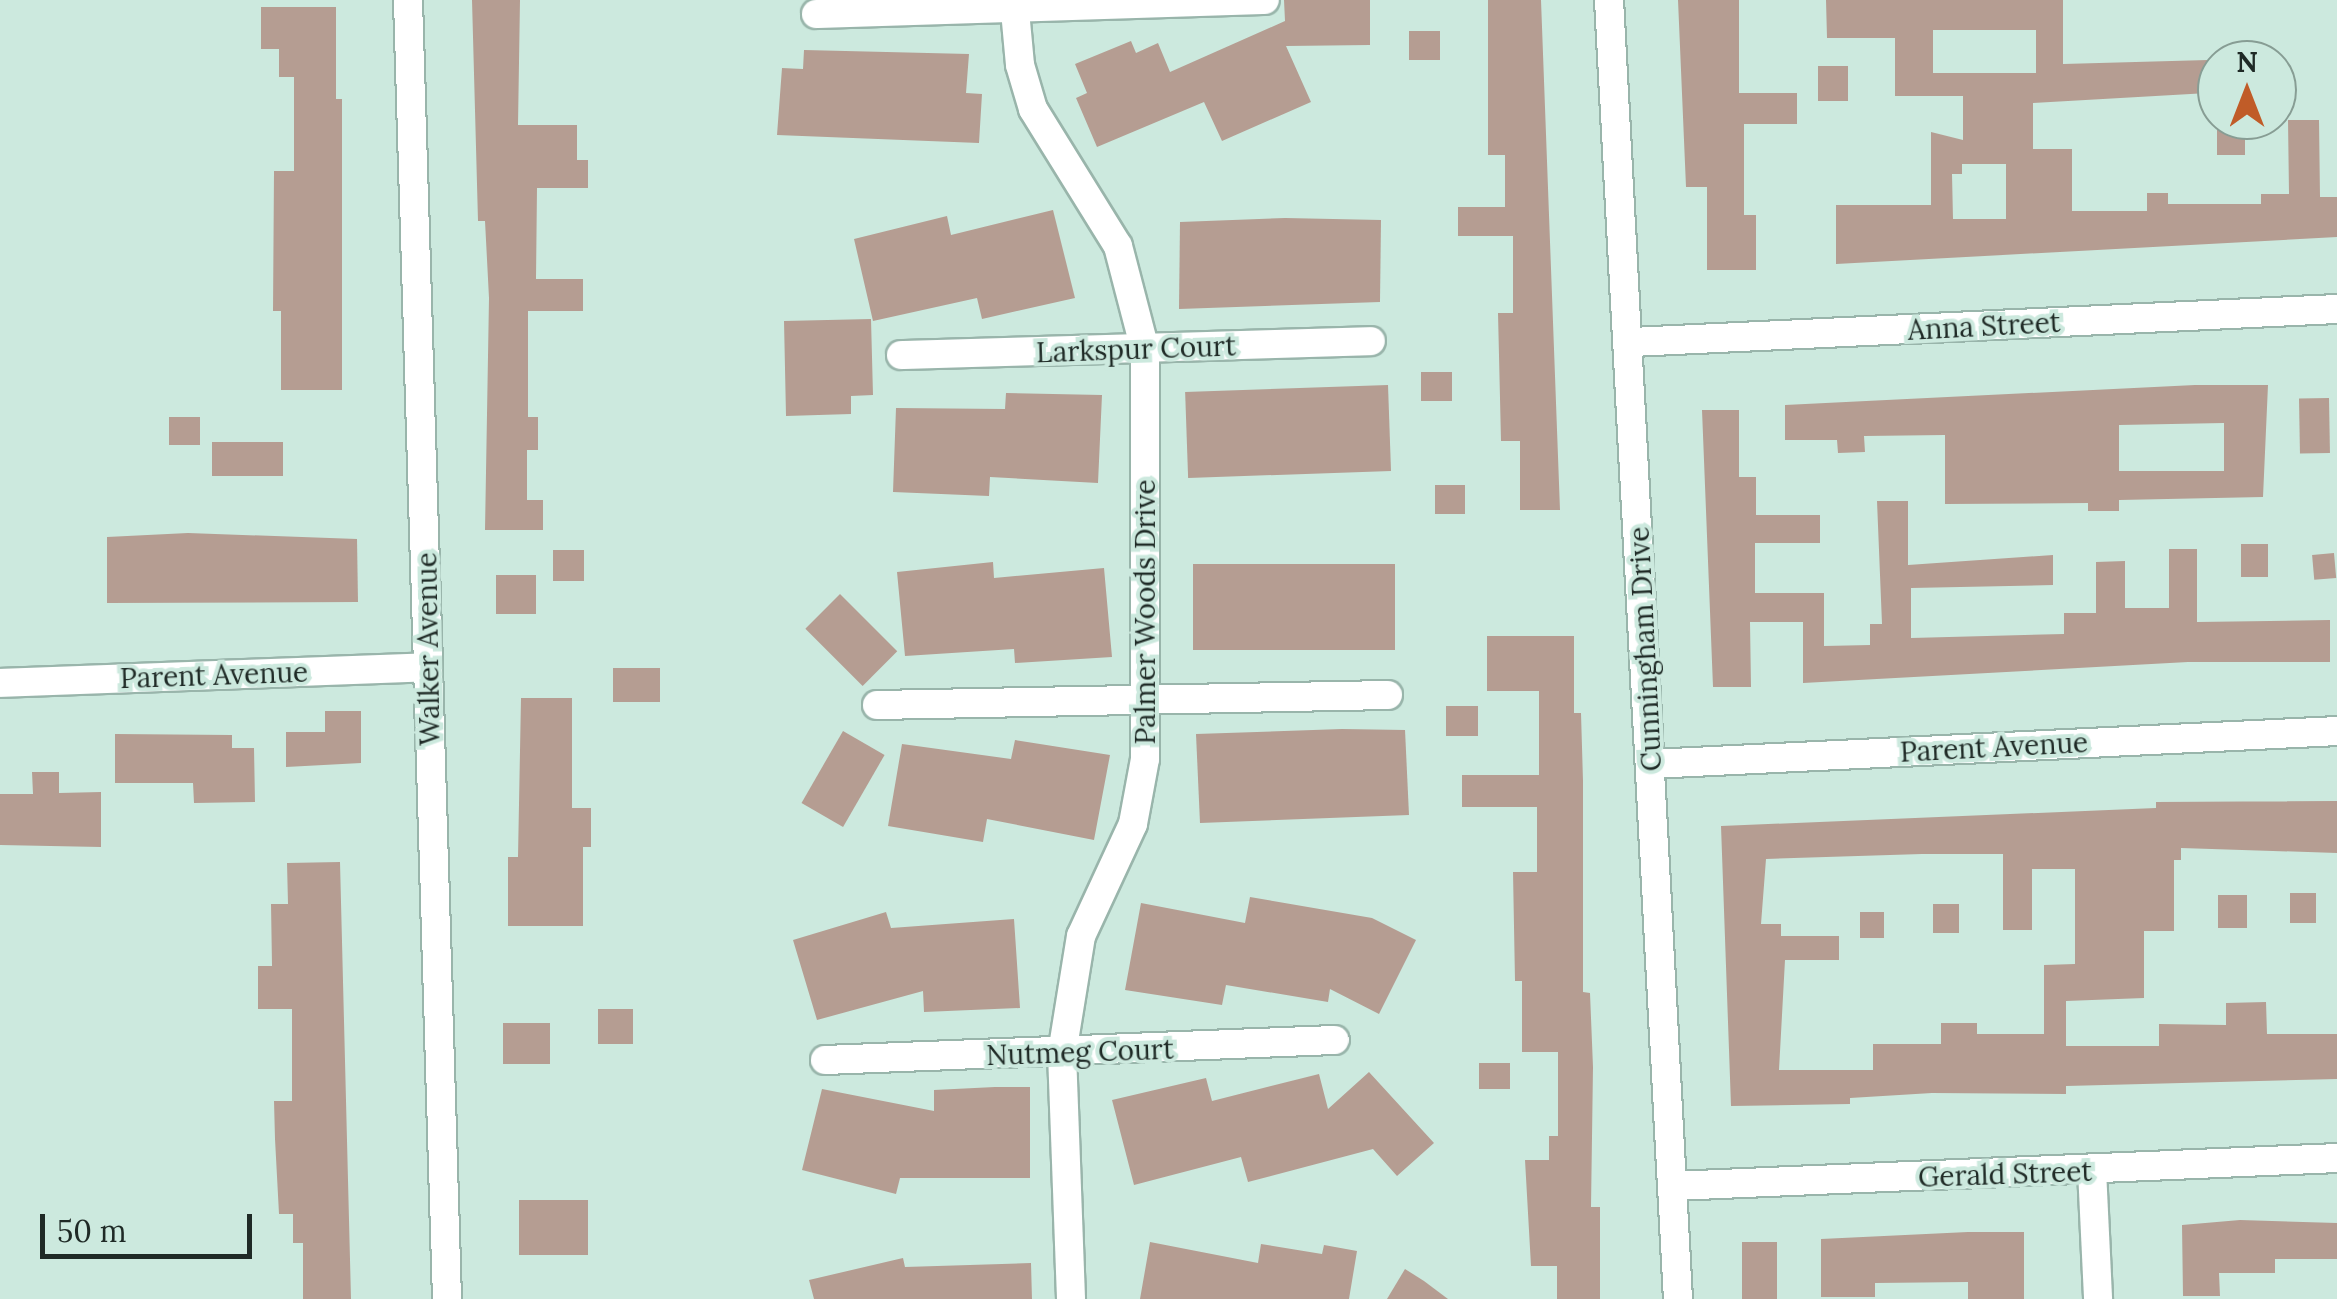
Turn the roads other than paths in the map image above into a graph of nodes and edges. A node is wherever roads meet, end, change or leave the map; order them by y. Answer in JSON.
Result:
{"nodes":[{"id":1,"x":408,"y":0,"type":"edge"},
{"id":2,"x":1265,"y":0,"type":"edge"},
{"id":3,"x":1608,"y":0,"type":"edge"},
{"id":4,"x":1014,"y":5,"type":"edge"},
{"id":5,"x":816,"y":14,"type":"dead end"},
{"id":6,"x":2337,"y":309,"type":"edge"},
{"id":7,"x":1371,"y":341,"type":"dead end"},
{"id":8,"x":1632,"y":342,"type":"junction"},
{"id":9,"x":1144,"y":350,"type":"junction"},
{"id":10,"x":901,"y":355,"type":"dead end"},
{"id":11,"x":428,"y":667,"type":"junction"},
{"id":12,"x":0,"y":684,"type":"edge"},
{"id":13,"x":1388,"y":695,"type":"dead end"},
{"id":14,"x":1148,"y":702,"type":"junction"},
{"id":15,"x":878,"y":704,"type":"dead end"},
{"id":16,"x":2337,"y":731,"type":"edge"},
{"id":17,"x":1651,"y":764,"type":"junction"},
{"id":18,"x":1335,"y":1040,"type":"dead end"},
{"id":19,"x":1062,"y":1053,"type":"junction"},
{"id":20,"x":825,"y":1060,"type":"dead end"},
{"id":21,"x":2337,"y":1158,"type":"edge"},
{"id":22,"x":2092,"y":1170,"type":"junction"},
{"id":23,"x":1673,"y":1186,"type":"junction"},
{"id":24,"x":447,"y":1299,"type":"edge"},
{"id":25,"x":1070,"y":1299,"type":"edge"},
{"id":26,"x":1678,"y":1299,"type":"edge"},
{"id":27,"x":2098,"y":1299,"type":"edge"}],
"edges":[{"from":1,"to":11,"type":"street","name":"Walker Avenue"},
{"from":2,"to":4,"type":"street"},
{"from":3,"to":8,"type":"street","name":"Cunningham Drive"},
{"from":4,"to":5,"type":"street"},
{"from":4,"to":9,"type":"street","name":"Palmer Woods Drive"},
{"from":6,"to":8,"type":"street","name":"Anna Street"},
{"from":7,"to":9,"type":"street","name":"Larkspur Court"},
{"from":8,"to":17,"type":"street","name":"Cunningham Drive"},
{"from":9,"to":10,"type":"street","name":"Larkspur Court"},
{"from":9,"to":14,"type":"street","name":"Palmer Woods Drive"},
{"from":11,"to":12,"type":"street","name":"Parent Avenue"},
{"from":11,"to":24,"type":"street","name":"Walker Avenue"},
{"from":13,"to":14,"type":"street"},
{"from":14,"to":15,"type":"street"},
{"from":14,"to":19,"type":"street","name":"Palmer Woods Drive"},
{"from":16,"to":17,"type":"street","name":"Parent Avenue"},
{"from":17,"to":23,"type":"street","name":"Cunningham Drive"},
{"from":18,"to":19,"type":"street","name":"Nutmeg Court"},
{"from":19,"to":20,"type":"street","name":"Nutmeg Court"},
{"from":19,"to":25,"type":"street","name":"Palmer Woods Drive"},
{"from":21,"to":22,"type":"street","name":"Gerald Street"},
{"from":22,"to":23,"type":"street","name":"Gerald Street"},
{"from":22,"to":27,"type":"street"},
{"from":23,"to":26,"type":"street","name":"Cunningham Drive"}]}
